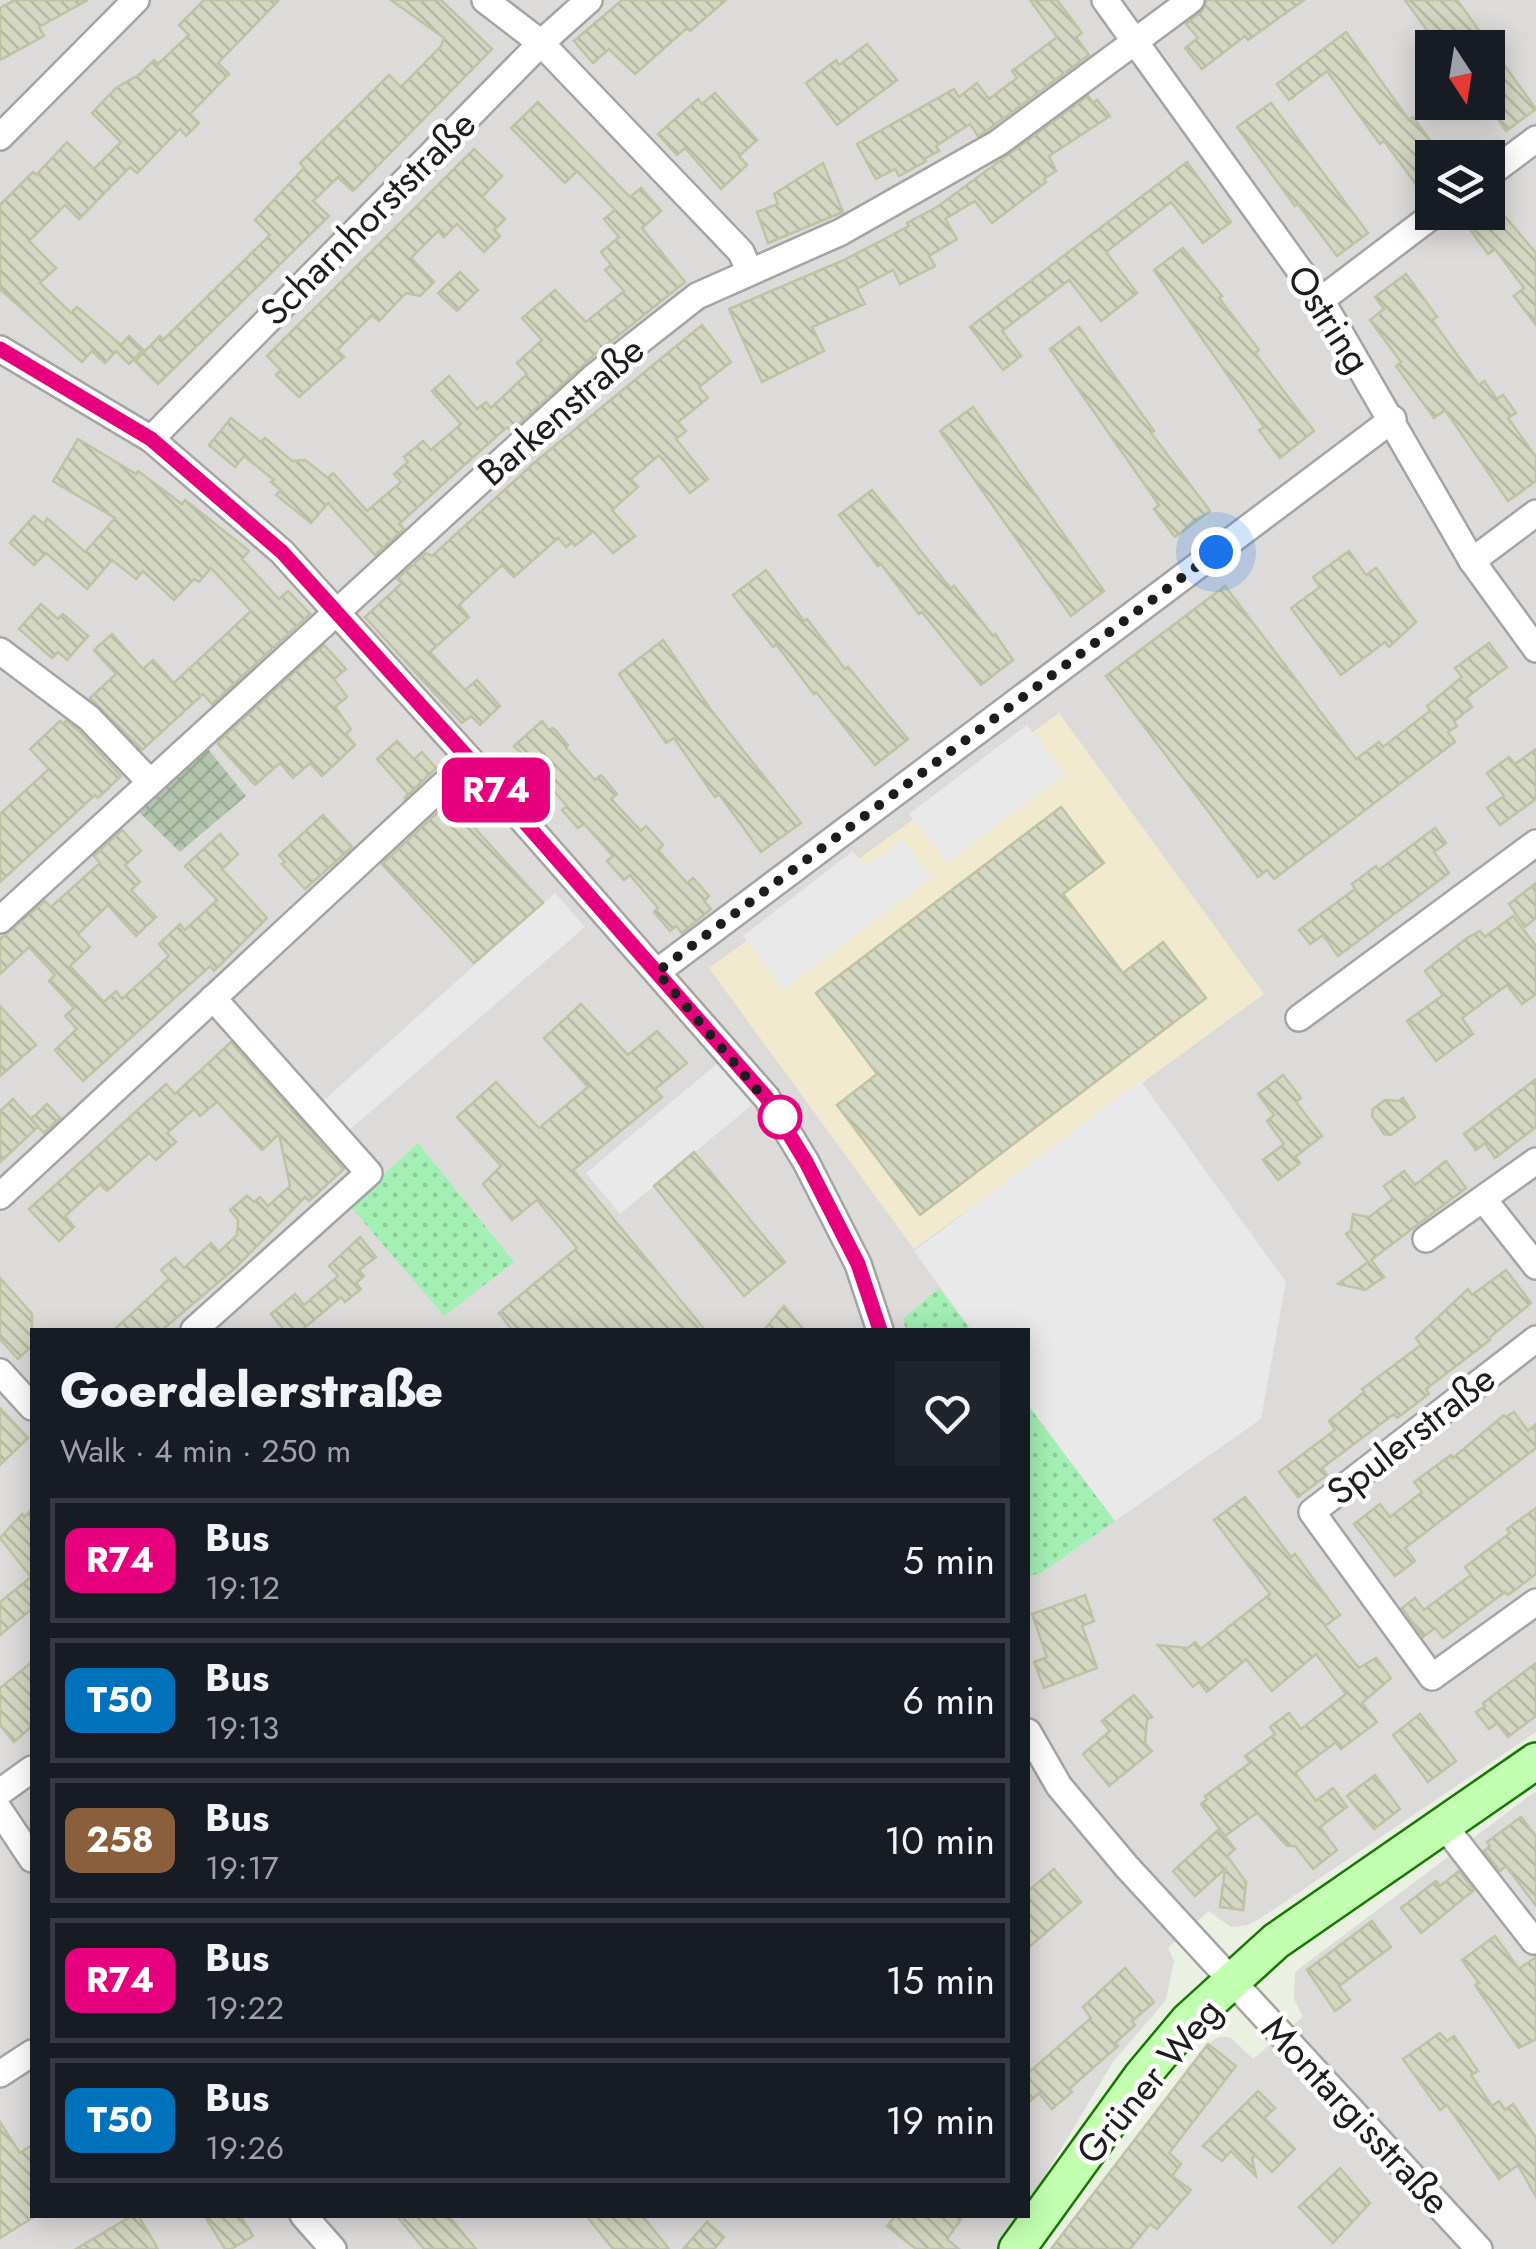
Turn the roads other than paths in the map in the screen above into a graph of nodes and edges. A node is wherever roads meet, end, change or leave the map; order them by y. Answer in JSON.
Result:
{"nodes":[{"id":1,"x":136,"y":0,"type":"edge"},
{"id":2,"x":485,"y":0,"type":"edge"},
{"id":3,"x":589,"y":0,"type":"edge"},
{"id":4,"x":1104,"y":0,"type":"edge"},
{"id":5,"x":1191,"y":0,"type":"edge"},
{"id":6,"x":541,"y":43,"type":"junction"},
{"id":7,"x":1135,"y":43,"type":"junction"},
{"id":8,"x":0,"y":137,"type":"edge"},
{"id":9,"x":1536,"y":138,"type":"edge"},
{"id":10,"x":1505,"y":162,"type":"edge"},
{"id":11,"x":1415,"y":229,"type":"edge"},
{"id":12,"x":750,"y":272,"type":"junction"},
{"id":13,"x":1321,"y":300,"type":"junction"},
{"id":14,"x":0,"y":348,"type":"edge"},
{"id":15,"x":1393,"y":419,"type":"junction"},
{"id":16,"x":151,"y":439,"type":"junction"},
{"id":17,"x":1536,"y":513,"type":"edge"},
{"id":18,"x":1472,"y":561,"type":"junction"},
{"id":19,"x":338,"y":613,"type":"junction"},
{"id":20,"x":1536,"y":649,"type":"edge"},
{"id":21,"x":0,"y":651,"type":"edge"},
{"id":22,"x":470,"y":760,"type":"junction"},
{"id":23,"x":150,"y":782,"type":"junction"},
{"id":24,"x":1536,"y":843,"type":"edge"},
{"id":25,"x":0,"y":920,"type":"edge"},
{"id":26,"x":657,"y":972,"type":"junction"},
{"id":27,"x":213,"y":998,"type":"junction"},
{"id":28,"x":1299,"y":1018,"type":"dead end"},
{"id":29,"x":1536,"y":1161,"type":"edge"},
{"id":30,"x":0,"y":1196,"type":"edge"},
{"id":31,"x":1484,"y":1200,"type":"junction"},
{"id":32,"x":1426,"y":1239,"type":"dead end"},
{"id":33,"x":1536,"y":1266,"type":"edge"},
{"id":34,"x":196,"y":1328,"type":"edge"},
{"id":35,"x":879,"y":1328,"type":"edge"},
{"id":36,"x":1536,"y":1338,"type":"edge"},
{"id":37,"x":0,"y":1372,"type":"edge"},
{"id":38,"x":30,"y":1406,"type":"edge"},
{"id":39,"x":1536,"y":1602,"type":"edge"},
{"id":40,"x":1030,"y":1735,"type":"edge"},
{"id":41,"x":1536,"y":1761,"type":"edge"},
{"id":42,"x":30,"y":1770,"type":"edge"},
{"id":43,"x":0,"y":1792,"type":"edge"},
{"id":44,"x":0,"y":1811,"type":"edge"},
{"id":45,"x":1445,"y":1827,"type":"junction"},
{"id":46,"x":30,"y":1856,"type":"edge"},
{"id":47,"x":1535,"y":1941,"type":"edge"},
{"id":48,"x":1233,"y":1982,"type":"junction"},
{"id":49,"x":30,"y":2054,"type":"edge"},
{"id":50,"x":0,"y":2074,"type":"edge"},
{"id":51,"x":305,"y":2218,"type":"edge"},
{"id":52,"x":333,"y":2249,"type":"edge"},
{"id":53,"x":1017,"y":2249,"type":"edge"},
{"id":54,"x":1480,"y":2249,"type":"edge"}],
"edges":[{"from":1,"to":8,"type":"street"},
{"from":2,"to":6,"type":"street"},
{"from":3,"to":6,"type":"street","name":"Scharnhorststraße"},
{"from":4,"to":7,"type":"street","name":"Ostring"},
{"from":5,"to":7,"type":"street","name":"Barkenstraße"},
{"from":6,"to":12,"type":"street"},
{"from":6,"to":16,"type":"street","name":"Scharnhorststraße"},
{"from":7,"to":12,"type":"street","name":"Barkenstraße"},
{"from":7,"to":13,"type":"street","name":"Ostring"},
{"from":9,"to":10,"type":"street"},
{"from":11,"to":13,"type":"street"},
{"from":12,"to":19,"type":"street","name":"Barkenstraße"},
{"from":13,"to":15,"type":"street","name":"Ostring"},
{"from":14,"to":16,"type":"street"},
{"from":15,"to":18,"type":"street","name":"Ostring"},
{"from":15,"to":26,"type":"street"},
{"from":16,"to":19,"type":"street"},
{"from":17,"to":18,"type":"street"},
{"from":18,"to":20,"type":"street","name":"Ostring"},
{"from":19,"to":22,"type":"street"},
{"from":19,"to":23,"type":"street","name":"Barkenstraße"},
{"from":21,"to":23,"type":"street"},
{"from":22,"to":26,"type":"street"},
{"from":22,"to":27,"type":"street"},
{"from":23,"to":25,"type":"street","name":"Barkenstraße"},
{"from":24,"to":28,"type":"street"},
{"from":26,"to":35,"type":"street"},
{"from":27,"to":30,"type":"street"},
{"from":27,"to":34,"type":"street"},
{"from":29,"to":31,"type":"street"},
{"from":31,"to":32,"type":"street"},
{"from":31,"to":33,"type":"street"},
{"from":36,"to":39,"type":"street","name":"Spulerstraße"},
{"from":37,"to":38,"type":"street"},
{"from":40,"to":48,"type":"street","name":"Montargisstraße"},
{"from":41,"to":45,"type":"street","name":"Grüner Weg"},
{"from":42,"to":43,"type":"street"},
{"from":44,"to":46,"type":"street"},
{"from":45,"to":47,"type":"street"},
{"from":45,"to":48,"type":"street","name":"Grüner Weg"},
{"from":48,"to":53,"type":"street","name":"Grüner Weg"},
{"from":48,"to":54,"type":"street","name":"Montargisstraße"},
{"from":49,"to":50,"type":"street"},
{"from":51,"to":52,"type":"street"}]}
